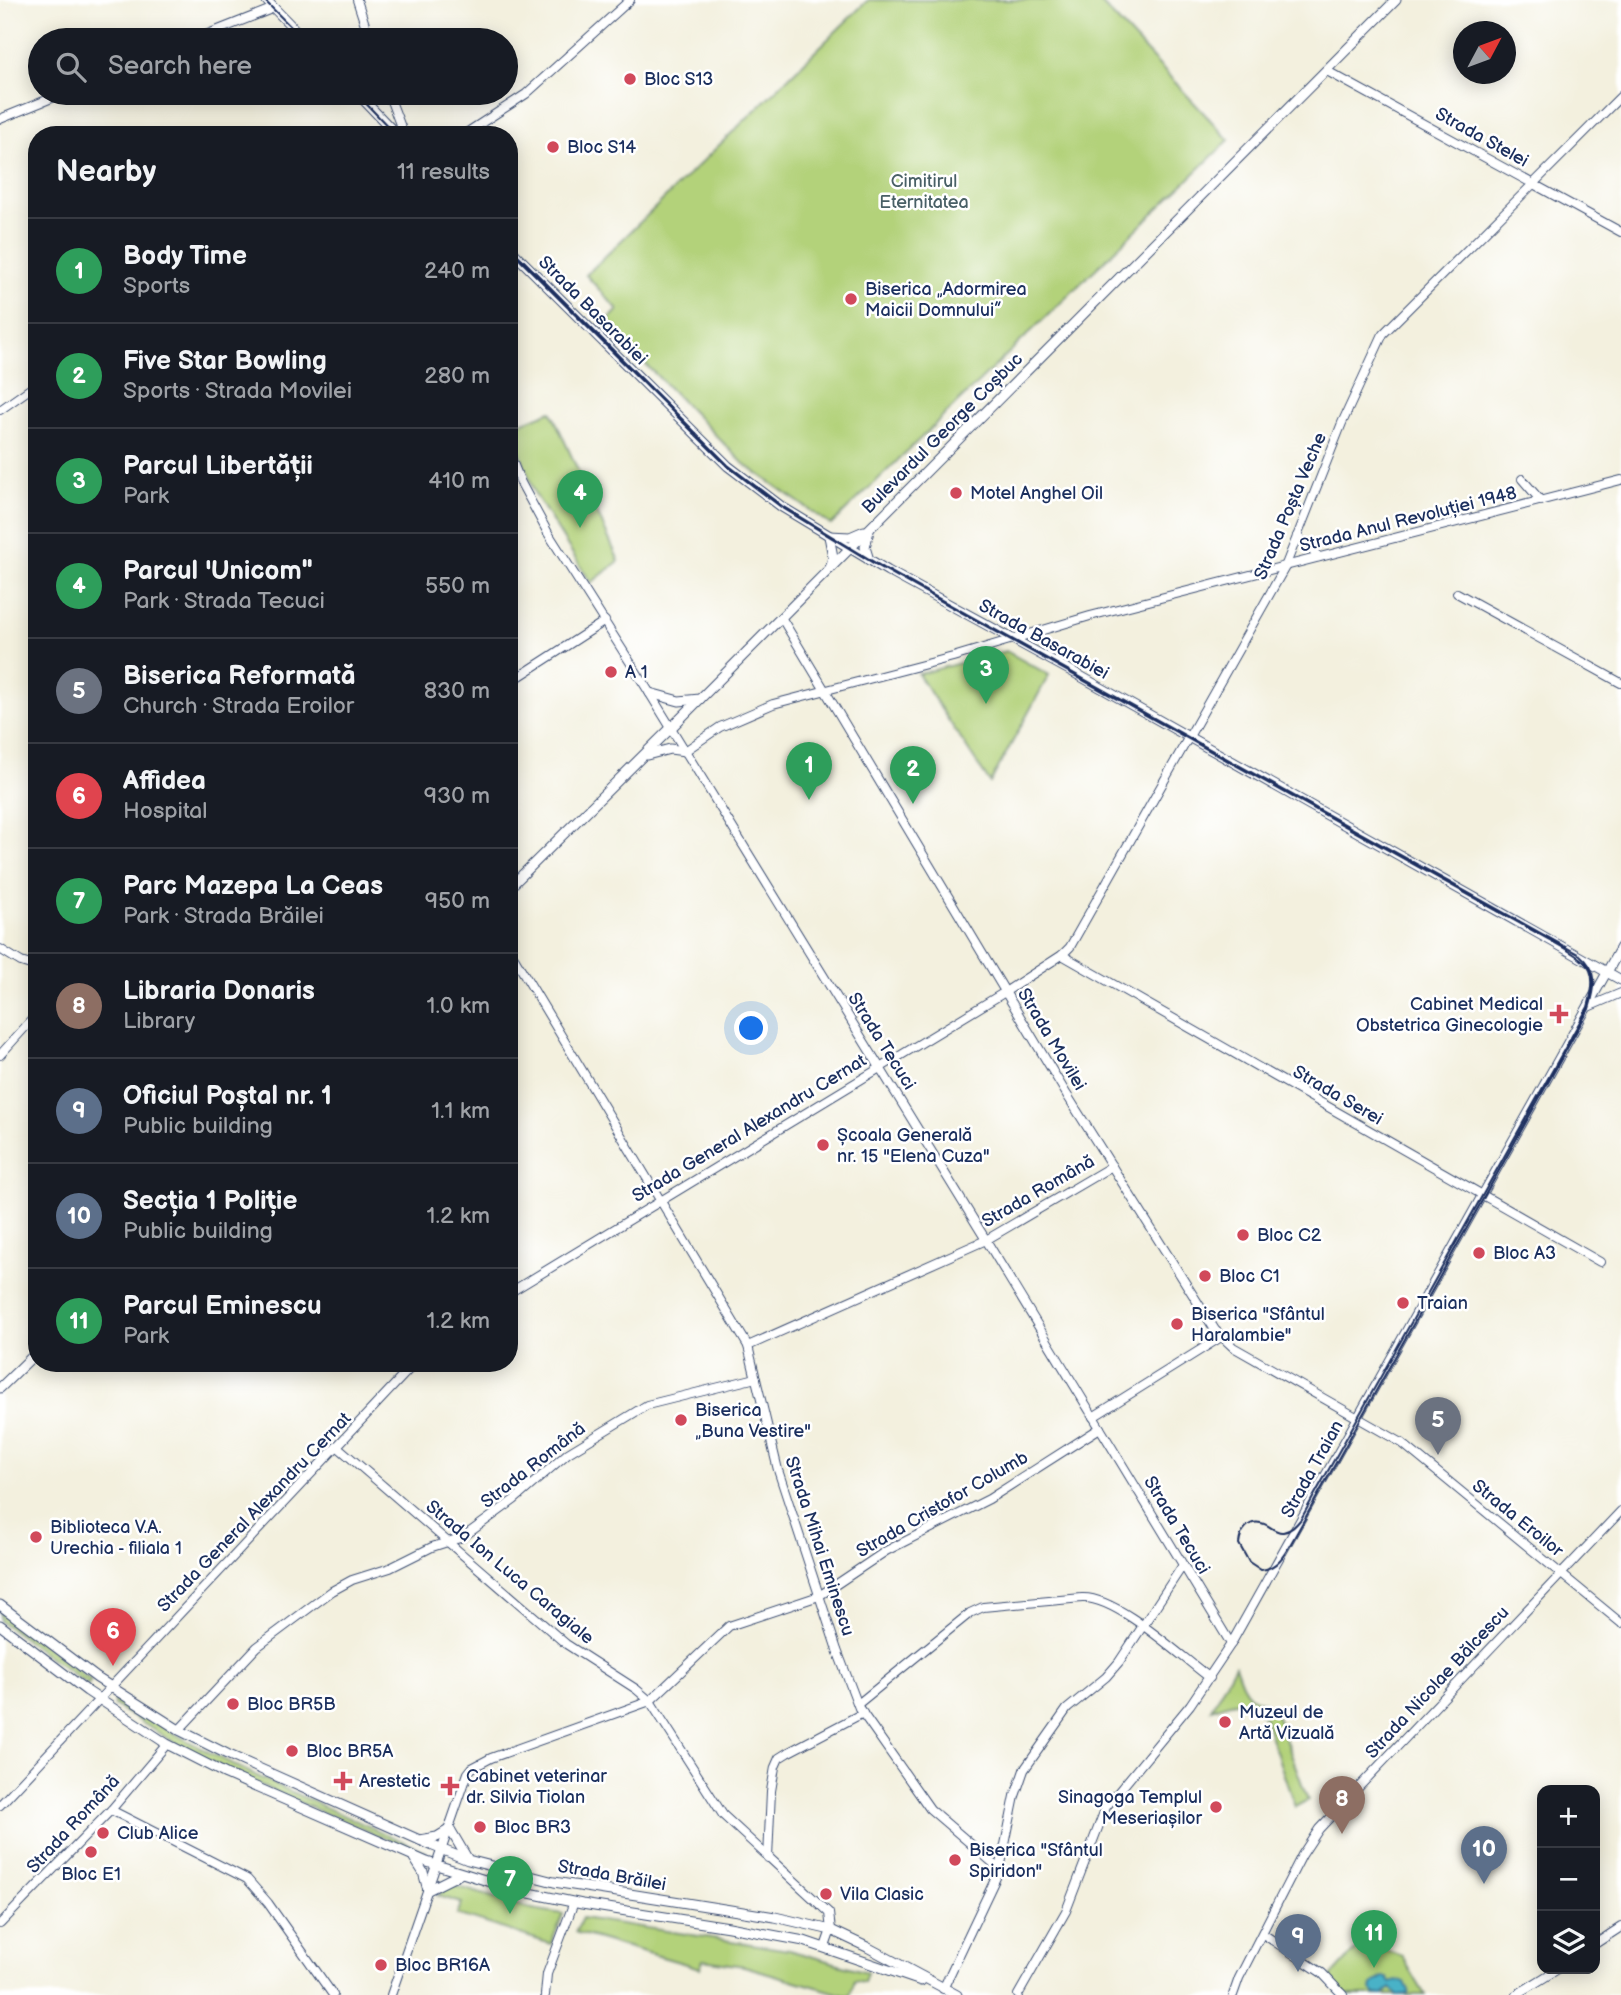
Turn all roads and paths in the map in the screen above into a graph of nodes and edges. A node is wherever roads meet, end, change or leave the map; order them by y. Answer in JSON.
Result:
{"nodes":[{"id":1,"x":266,"y":0,"type":"edge"},
{"id":2,"x":357,"y":0,"type":"edge"},
{"id":3,"x":630,"y":0,"type":"edge"},
{"id":4,"x":1396,"y":0,"type":"edge"},
{"id":5,"x":274,"y":8,"type":"junction"},
{"id":6,"x":223,"y":28,"type":"edge"},
{"id":7,"x":294,"y":28,"type":"edge"},
{"id":8,"x":366,"y":28,"type":"edge"},
{"id":9,"x":1327,"y":71,"type":"junction"},
{"id":10,"x":1621,"y":96,"type":"edge"},
{"id":11,"x":518,"y":100,"type":"edge"},
{"id":12,"x":34,"y":105,"type":"edge"},
{"id":13,"x":368,"y":105,"type":"edge"},
{"id":14,"x":393,"y":105,"type":"edge"},
{"id":15,"x":511,"y":105,"type":"edge"},
{"id":16,"x":0,"y":119,"type":"edge"},
{"id":17,"x":388,"y":126,"type":"edge"},
{"id":18,"x":401,"y":126,"type":"edge"},
{"id":19,"x":479,"y":126,"type":"edge"},
{"id":20,"x":1535,"y":184,"type":"junction"},
{"id":21,"x":1621,"y":232,"type":"edge"},
{"id":22,"x":518,"y":257,"type":"edge"},
{"id":23,"x":28,"y":390,"type":"edge"},
{"id":24,"x":0,"y":410,"type":"edge"},
{"id":25,"x":518,"y":474,"type":"edge"},
{"id":26,"x":1522,"y":479,"type":"dead end"},
{"id":27,"x":1621,"y":480,"type":"edge"},
{"id":28,"x":1541,"y":501,"type":"junction"},
{"id":29,"x":869,"y":529,"type":"junction"},
{"id":30,"x":829,"y":536,"type":"junction"},
{"id":31,"x":1297,"y":536,"type":"junction"},
{"id":32,"x":850,"y":548,"type":"junction"},
{"id":33,"x":1319,"y":557,"type":"junction"},
{"id":34,"x":869,"y":560,"type":"junction"},
{"id":35,"x":1285,"y":567,"type":"junction"},
{"id":36,"x":830,"y":569,"type":"junction"},
{"id":37,"x":1457,"y":593,"type":"dead end"},
{"id":38,"x":781,"y":617,"type":"junction"},
{"id":39,"x":605,"y":621,"type":"junction"},
{"id":40,"x":1013,"y":640,"type":"junction"},
{"id":41,"x":518,"y":677,"type":"edge"},
{"id":42,"x":1621,"y":683,"type":"edge"},
{"id":43,"x":825,"y":690,"type":"junction"},
{"id":44,"x":650,"y":693,"type":"junction"},
{"id":45,"x":700,"y":699,"type":"junction"},
{"id":46,"x":671,"y":728,"type":"junction"},
{"id":47,"x":1187,"y":737,"type":"junction"},
{"id":48,"x":685,"y":751,"type":"junction"},
{"id":49,"x":642,"y":757,"type":"junction"},
{"id":50,"x":518,"y":879,"type":"edge"},
{"id":51,"x":1621,"y":947,"type":"edge"},
{"id":52,"x":0,"y":949,"type":"edge"},
{"id":53,"x":1062,"y":955,"type":"junction"},
{"id":54,"x":28,"y":964,"type":"edge"},
{"id":55,"x":518,"y":964,"type":"edge"},
{"id":56,"x":1607,"y":972,"type":"junction"},
{"id":57,"x":1621,"y":980,"type":"edge"},
{"id":58,"x":1005,"y":992,"type":"junction"},
{"id":59,"x":1621,"y":993,"type":"edge"},
{"id":60,"x":1588,"y":1007,"type":"junction"},
{"id":61,"x":28,"y":1024,"type":"edge"},
{"id":62,"x":0,"y":1055,"type":"edge"},
{"id":63,"x":880,"y":1068,"type":"junction"},
{"id":64,"x":1112,"y":1166,"type":"junction"},
{"id":65,"x":1482,"y":1196,"type":"junction"},
{"id":66,"x":661,"y":1200,"type":"junction"},
{"id":67,"x":986,"y":1240,"type":"junction"},
{"id":68,"x":1600,"y":1262,"type":"dead end"},
{"id":69,"x":518,"y":1287,"type":"edge"},
{"id":70,"x":1221,"y":1337,"type":"junction"},
{"id":71,"x":748,"y":1346,"type":"junction"},
{"id":72,"x":28,"y":1361,"type":"edge"},
{"id":73,"x":407,"y":1372,"type":"edge"},
{"id":74,"x":756,"y":1378,"type":"junction"},
{"id":75,"x":0,"y":1388,"type":"edge"},
{"id":76,"x":1093,"y":1417,"type":"junction"},
{"id":77,"x":1358,"y":1419,"type":"junction"},
{"id":78,"x":1100,"y":1428,"type":"junction"},
{"id":79,"x":338,"y":1447,"type":"junction"},
{"id":80,"x":1621,"y":1511,"type":"edge"},
{"id":81,"x":447,"y":1541,"type":"junction"},
{"id":82,"x":1183,"y":1565,"type":"junction"},
{"id":83,"x":1561,"y":1573,"type":"junction"},
{"id":84,"x":819,"y":1597,"type":"junction"},
{"id":85,"x":0,"y":1605,"type":"edge"},
{"id":86,"x":1621,"y":1623,"type":"edge"},
{"id":87,"x":0,"y":1625,"type":"edge"},
{"id":88,"x":1143,"y":1626,"type":"junction"},
{"id":89,"x":1231,"y":1644,"type":"junction"},
{"id":90,"x":1210,"y":1678,"type":"junction"},
{"id":91,"x":110,"y":1686,"type":"junction"},
{"id":92,"x":98,"y":1699,"type":"junction"},
{"id":93,"x":650,"y":1701,"type":"junction"},
{"id":94,"x":858,"y":1704,"type":"junction"},
{"id":95,"x":863,"y":1713,"type":"junction"},
{"id":96,"x":179,"y":1730,"type":"junction"},
{"id":97,"x":167,"y":1744,"type":"junction"},
{"id":98,"x":0,"y":1805,"type":"edge"},
{"id":99,"x":111,"y":1810,"type":"junction"},
{"id":100,"x":450,"y":1829,"type":"junction"},
{"id":101,"x":420,"y":1840,"type":"junction"},
{"id":102,"x":443,"y":1850,"type":"junction"},
{"id":103,"x":412,"y":1857,"type":"junction"},
{"id":104,"x":768,"y":1858,"type":"junction"},
{"id":105,"x":468,"y":1860,"type":"junction"},
{"id":106,"x":437,"y":1866,"type":"junction"},
{"id":107,"x":1000,"y":1869,"type":"junction"},
{"id":108,"x":460,"y":1874,"type":"junction"},
{"id":109,"x":428,"y":1890,"type":"junction"},
{"id":110,"x":574,"y":1902,"type":"junction"},
{"id":111,"x":0,"y":1924,"type":"edge"},
{"id":112,"x":1621,"y":1927,"type":"edge"},
{"id":113,"x":831,"y":1930,"type":"junction"},
{"id":114,"x":1263,"y":1934,"type":"junction"},
{"id":115,"x":1600,"y":1941,"type":"edge"},
{"id":116,"x":825,"y":1947,"type":"junction"},
{"id":117,"x":1550,"y":1974,"type":"edge"},
{"id":118,"x":940,"y":1987,"type":"junction"},
{"id":119,"x":333,"y":1995,"type":"edge"},
{"id":120,"x":391,"y":1995,"type":"edge"},
{"id":121,"x":545,"y":1995,"type":"edge"},
{"id":122,"x":957,"y":1995,"type":"edge"},
{"id":123,"x":1018,"y":1995,"type":"edge"},
{"id":124,"x":1233,"y":1995,"type":"edge"},
{"id":125,"x":1343,"y":1995,"type":"edge"},
{"id":126,"x":1516,"y":1995,"type":"edge"}],
"edges":[{"from":1,"to":5,"type":"main road"},
{"from":2,"to":8,"type":"street"},
{"from":3,"to":11,"type":"street"},
{"from":4,"to":9,"type":"main road","name":"Bulevardul George Coșbuc"},
{"from":5,"to":6,"type":"street"},
{"from":5,"to":7,"type":"main road"},
{"from":9,"to":20,"type":"street","name":"Strada Stelei"},
{"from":9,"to":29,"type":"main road","name":"Bulevardul George Coșbuc"},
{"from":10,"to":20,"type":"street","name":"Strada Poșta Veche"},
{"from":12,"to":16,"type":"street"},
{"from":13,"to":17,"type":"main road"},
{"from":14,"to":18,"type":"street"},
{"from":15,"to":19,"type":"street"},
{"from":20,"to":21,"type":"street","name":"Strada Stelei"},
{"from":20,"to":31,"type":"street","name":"Strada Poșta Veche"},
{"from":22,"to":30,"type":"main road","name":"Strada Basarabiei"},
{"from":23,"to":24,"type":"street"},
{"from":25,"to":39,"type":"street","name":"Strada Tecuci"},
{"from":26,"to":28,"type":"street"},
{"from":27,"to":28,"type":"street","name":"Strada Anul Revoluției 1948"},
{"from":28,"to":33,"type":"street","name":"Strada Anul Revoluției 1948"},
{"from":29,"to":30,"type":"main road"},
{"from":29,"to":32,"type":"main road","name":"Bulevardul George Coșbuc"},
{"from":29,"to":34,"type":"main road"},
{"from":30,"to":32,"type":"main road","name":"Strada Basarabiei"},
{"from":30,"to":36,"type":"main road"},
{"from":31,"to":33,"type":"street"},
{"from":31,"to":35,"type":"street","name":"Strada Poșta Veche"},
{"from":32,"to":34,"type":"main road","name":"Strada Basarabiei"},
{"from":32,"to":36,"type":"main road","name":"Bulevardul George Coșbuc"},
{"from":33,"to":35,"type":"street","name":"Strada Anul Revoluției 1948"},
{"from":34,"to":40,"type":"main road","name":"Strada Basarabiei"},
{"from":35,"to":40,"type":"street","name":"Strada Anul Revoluției 1948"},
{"from":35,"to":47,"type":"street","name":"Strada Poșta Veche"},
{"from":36,"to":38,"type":"main road","name":"Bulevardul George Coșbuc"},
{"from":37,"to":42,"type":"street"},
{"from":38,"to":43,"type":"street","name":"Strada Movilei"},
{"from":38,"to":45,"type":"main road","name":"Bulevardul George Coșbuc"},
{"from":39,"to":41,"type":"street"},
{"from":39,"to":44,"type":"street","name":"Strada Tecuci"},
{"from":40,"to":43,"type":"street","name":"Strada Anul Revoluției 1948"},
{"from":40,"to":47,"type":"main road","name":"Strada Basarabiei"},
{"from":43,"to":48,"type":"street","name":"Strada Anul Revoluției 1948"},
{"from":43,"to":58,"type":"street","name":"Strada Movilei"},
{"from":44,"to":45,"type":"main road"},
{"from":44,"to":46,"type":"street","name":"Strada Tecuci"},
{"from":45,"to":46,"type":"main road","name":"Bulevardul George Coșbuc"},
{"from":46,"to":48,"type":"street","name":"Strada Tecuci"},
{"from":46,"to":49,"type":"main road","name":"Bulevardul George Coșbuc"},
{"from":47,"to":53,"type":"street","name":"Strada Poșta Veche"},
{"from":47,"to":56,"type":"main road","name":"Strada Basarabiei"},
{"from":48,"to":49,"type":"main road"},
{"from":48,"to":63,"type":"street","name":"Strada Tecuci"},
{"from":49,"to":50,"type":"main road","name":"Bulevardul George Coșbuc"},
{"from":51,"to":56,"type":"main road","name":"Strada Traian"},
{"from":52,"to":54,"type":"street"},
{"from":53,"to":58,"type":"street","name":"Strada Poșta Veche"},
{"from":53,"to":65,"type":"street","name":"Strada Serei"},
{"from":55,"to":66,"type":"street","name":"Strada Mihai Eminescu"},
{"from":56,"to":57,"type":"main road","name":"Strada Basarabiei"},
{"from":56,"to":60,"type":"street","name":"Strada Traian"},
{"from":58,"to":63,"type":"street","name":"Strada General Alexandru Cernat"},
{"from":58,"to":64,"type":"street","name":"Strada Movilei"},
{"from":59,"to":60,"type":"street"},
{"from":60,"to":65,"type":"street","name":"Strada Traian"},
{"from":61,"to":62,"type":"street"},
{"from":63,"to":66,"type":"street","name":"Strada General Alexandru Cernat"},
{"from":63,"to":67,"type":"street","name":"Strada Tecuci"},
{"from":64,"to":67,"type":"street","name":"Strada Română"},
{"from":64,"to":70,"type":"street","name":"Strada Movilei"},
{"from":65,"to":68,"type":"street","name":"Strada Serei"},
{"from":65,"to":77,"type":"street","name":"Strada Traian"},
{"from":66,"to":69,"type":"street","name":"Strada General Alexandru Cernat"},
{"from":66,"to":71,"type":"street","name":"Strada Mihai Eminescu"},
{"from":67,"to":71,"type":"street","name":"Strada Română"},
{"from":67,"to":76,"type":"street","name":"Strada Tecuci"},
{"from":70,"to":76,"type":"street"},
{"from":70,"to":77,"type":"street","name":"Strada Movilei"},
{"from":71,"to":74,"type":"street","name":"Strada Mihai Eminescu"},
{"from":72,"to":75,"type":"main road"},
{"from":73,"to":79,"type":"street","name":"Strada General Alexandru Cernat"},
{"from":74,"to":81,"type":"street","name":"Strada Română"},
{"from":74,"to":84,"type":"street","name":"Strada Mihai Eminescu"},
{"from":76,"to":78,"type":"street","name":"Strada Tecuci"},
{"from":77,"to":83,"type":"street","name":"Strada Eroilor"},
{"from":77,"to":89,"type":"street","name":"Strada Traian"},
{"from":78,"to":82,"type":"street","name":"Strada Tecuci"},
{"from":78,"to":84,"type":"street","name":"Strada Cristofor Columb"},
{"from":79,"to":81,"type":"street","name":"Strada Ion Luca Caragiale"},
{"from":79,"to":91,"type":"street","name":"Strada General Alexandru Cernat"},
{"from":80,"to":83,"type":"street","name":"Strada Nicolae Bălcescu"},
{"from":81,"to":93,"type":"street","name":"Strada Ion Luca Caragiale"},
{"from":81,"to":96,"type":"street","name":"Strada Română"},
{"from":82,"to":88,"type":"street"},
{"from":82,"to":89,"type":"street","name":"Strada Tecuci"},
{"from":83,"to":86,"type":"street","name":"Strada Eroilor"},
{"from":83,"to":114,"type":"street","name":"Strada Nicolae Bălcescu"},
{"from":84,"to":93,"type":"street","name":"Strada Cristofor Columb"},
{"from":84,"to":94,"type":"street","name":"Strada Mihai Eminescu"},
{"from":85,"to":91,"type":"main road","name":"Strada Brăilei"},
{"from":87,"to":92,"type":"main road","name":"Strada Brăilei"},
{"from":88,"to":90,"type":"street"},
{"from":88,"to":94,"type":"street"},
{"from":88,"to":107,"type":"street"},
{"from":89,"to":90,"type":"street","name":"Strada Traian"},
{"from":90,"to":123,"type":"street","name":"Strada Traian"},
{"from":91,"to":92,"type":"street","name":"Strada General Alexandru Cernat"},
{"from":91,"to":96,"type":"main road","name":"Strada Brăilei"},
{"from":92,"to":97,"type":"main road","name":"Strada Brăilei"},
{"from":92,"to":98,"type":"street","name":"Strada General Alexandru Cernat"},
{"from":93,"to":100,"type":"street","name":"Strada Cristofor Columb"},
{"from":93,"to":104,"type":"street","name":"Strada Ion Luca Caragiale"},
{"from":94,"to":95,"type":"street","name":"Strada Mihai Eminescu"},
{"from":95,"to":104,"type":"street"},
{"from":95,"to":107,"type":"street","name":"Strada Mihai Eminescu"},
{"from":96,"to":101,"type":"main road","name":"Strada Brăilei"},
{"from":97,"to":99,"type":"street","name":"Strada Română"},
{"from":97,"to":103,"type":"main road","name":"Strada Brăilei"},
{"from":99,"to":111,"type":"street","name":"Strada Română"},
{"from":99,"to":119,"type":"street"},
{"from":100,"to":101,"type":"main road"},
{"from":100,"to":102,"type":"street"},
{"from":100,"to":105,"type":"main road"},
{"from":101,"to":102,"type":"main road","name":"Strada Brăilei"},
{"from":102,"to":105,"type":"main road","name":"Strada Brăilei"},
{"from":102,"to":106,"type":"street"},
{"from":103,"to":106,"type":"main road","name":"Strada Brăilei"},
{"from":103,"to":109,"type":"main road"},
{"from":104,"to":113,"type":"street","name":"Strada Ion Luca Caragiale"},
{"from":105,"to":113,"type":"main road","name":"Strada Brăilei"},
{"from":106,"to":108,"type":"main road","name":"Strada Brăilei"},
{"from":106,"to":109,"type":"street"},
{"from":107,"to":118,"type":"street"},
{"from":108,"to":109,"type":"main road"},
{"from":108,"to":110,"type":"main road","name":"Strada Brăilei"},
{"from":109,"to":120,"type":"street"},
{"from":110,"to":116,"type":"main road","name":"Strada Brăilei"},
{"from":110,"to":121,"type":"street"},
{"from":112,"to":115,"type":"street"},
{"from":113,"to":116,"type":"street"},
{"from":113,"to":118,"type":"main road","name":"Strada Brăilei"},
{"from":114,"to":124,"type":"street","name":"Strada Nicolae Bălcescu"},
{"from":114,"to":125,"type":"street"},
{"from":116,"to":118,"type":"main road","name":"Strada Brăilei"},
{"from":117,"to":126,"type":"street"},
{"from":118,"to":122,"type":"main road","name":"Strada Brăilei"}]}
